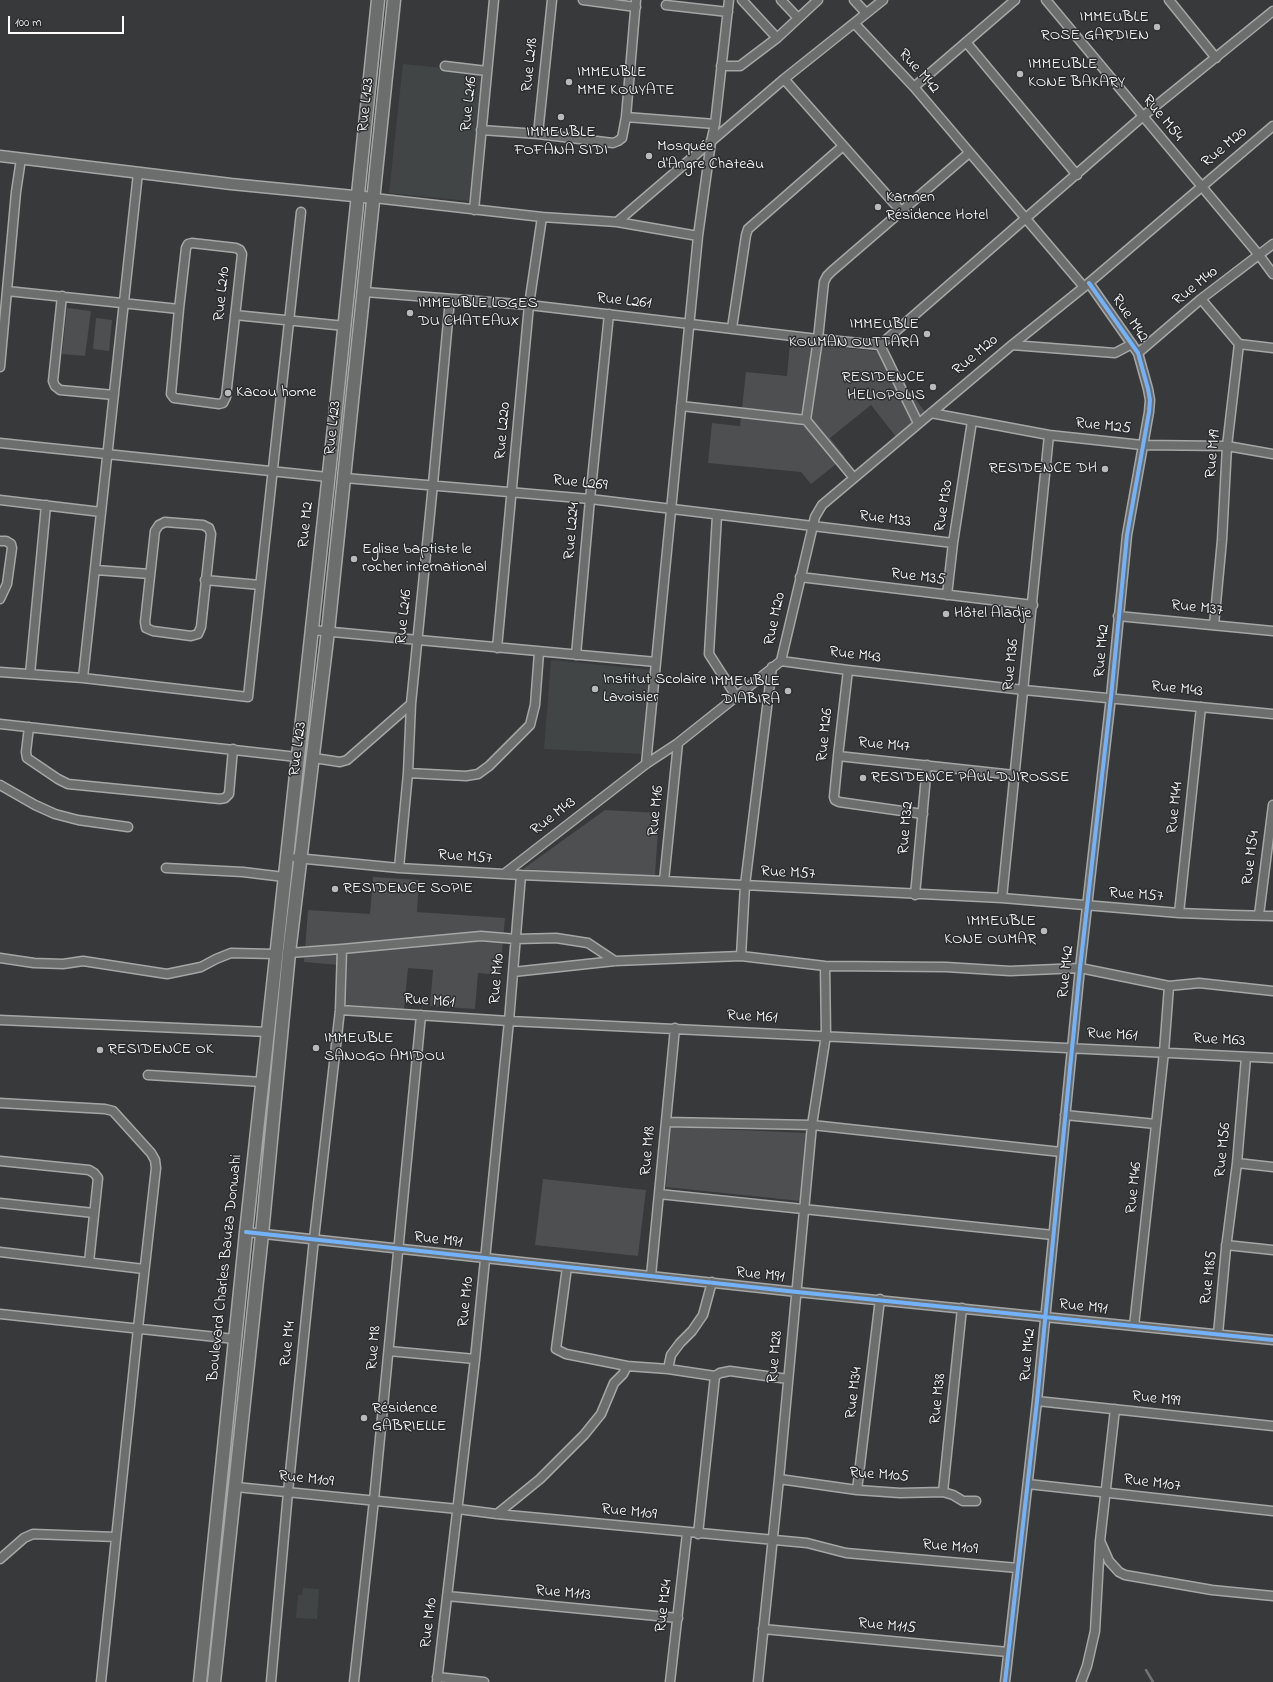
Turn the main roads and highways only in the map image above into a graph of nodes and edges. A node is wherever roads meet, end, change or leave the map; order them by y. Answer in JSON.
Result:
{"nodes":[{"id":1,"x":378,"y":0,"type":"edge"},
{"id":2,"x":394,"y":0,"type":"edge"},
{"id":3,"x":358,"y":196,"type":"joint"},
{"id":4,"x":286,"y":857,"type":"joint"},
{"id":5,"x":302,"y":858,"type":"joint"},
{"id":6,"x":200,"y":1682,"type":"edge"},
{"id":7,"x":214,"y":1682,"type":"edge"}],
"edges":[{"from":1,"to":3,"type":"main road","name":"Rue L123"},
{"from":2,"to":5,"type":"main road","name":"Rue L123"},
{"from":3,"to":4,"type":"main road","name":"Rue M2"},
{"from":4,"to":6,"type":"main road","name":"Boulevard Charles Bauza Donwahi"},
{"from":5,"to":7,"type":"main road","name":"Boulevard Charles Bauza Donwahi"}]}
